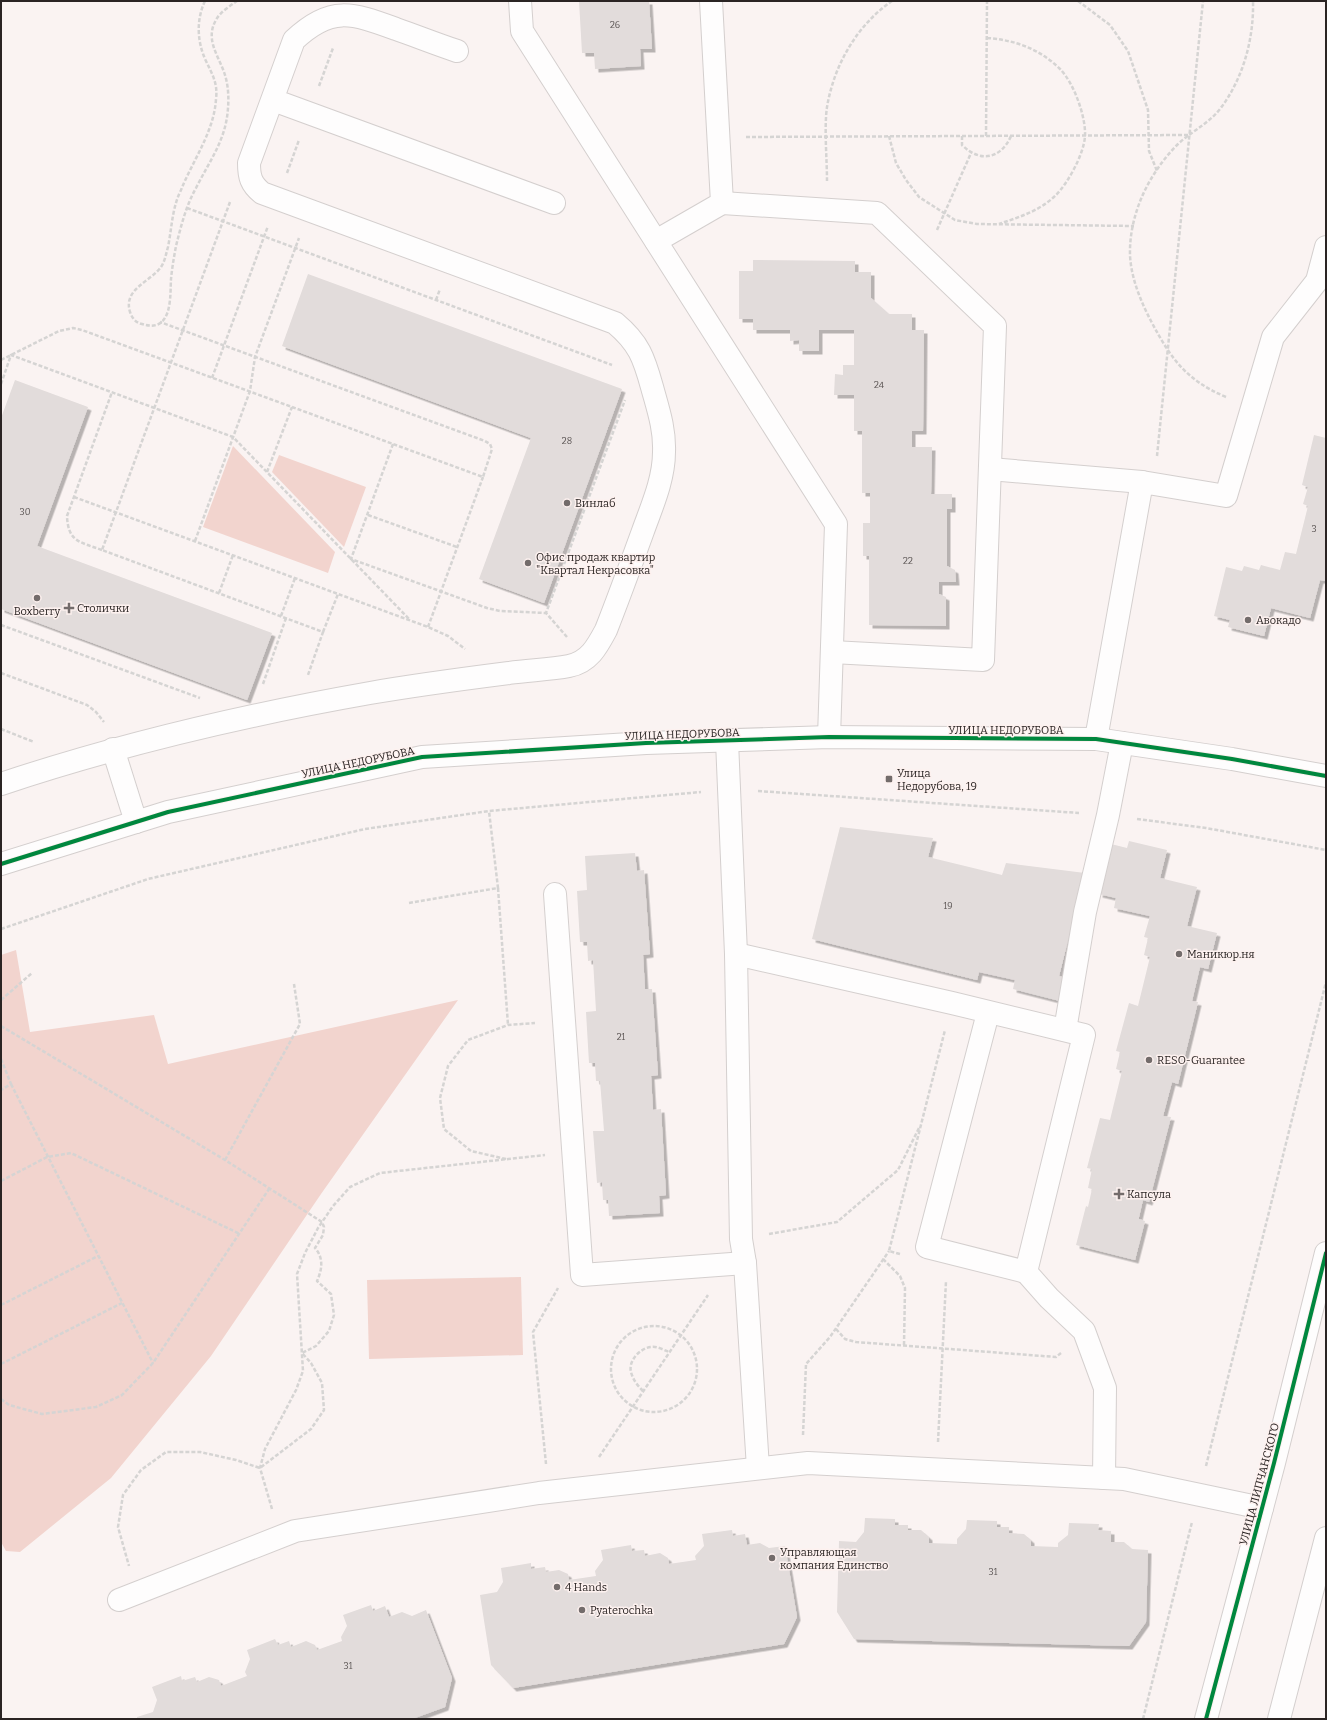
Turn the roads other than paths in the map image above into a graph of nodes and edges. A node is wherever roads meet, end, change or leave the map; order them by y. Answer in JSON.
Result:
{"nodes":[{"id":1,"x":520,"y":1,"type":"edge"},
{"id":2,"x":711,"y":1,"type":"edge"},
{"id":3,"x":456,"y":51,"type":"dead end"},
{"id":4,"x":272,"y":100,"type":"junction"},
{"id":5,"x":554,"y":203,"type":"dead end"},
{"id":6,"x":722,"y":203,"type":"junction"},
{"id":7,"x":656,"y":240,"type":"junction"},
{"id":8,"x":1326,"y":247,"type":"edge"},
{"id":9,"x":990,"y":469,"type":"junction"},
{"id":10,"x":1148,"y":483,"type":"junction"},
{"id":11,"x":832,"y":652,"type":"junction"},
{"id":12,"x":829,"y":737,"type":"junction"},
{"id":13,"x":1096,"y":739,"type":"junction"},
{"id":14,"x":727,"y":741,"type":"junction"},
{"id":15,"x":1122,"y":743,"type":"junction"},
{"id":16,"x":113,"y":749,"type":"junction"},
{"id":17,"x":1326,"y":776,"type":"edge"},
{"id":18,"x":1,"y":784,"type":"edge"},
{"id":19,"x":136,"y":822,"type":"junction"},
{"id":20,"x":1,"y":864,"type":"edge"},
{"id":21,"x":555,"y":894,"type":"dead end"},
{"id":22,"x":736,"y":954,"type":"junction"},
{"id":23,"x":988,"y":1013,"type":"junction"},
{"id":24,"x":1065,"y":1030,"type":"junction"},
{"id":25,"x":1326,"y":1253,"type":"edge"},
{"id":26,"x":737,"y":1263,"type":"junction"},
{"id":27,"x":1026,"y":1272,"type":"junction"},
{"id":28,"x":758,"y":1468,"type":"junction"},
{"id":29,"x":1104,"y":1478,"type":"junction"},
{"id":30,"x":1262,"y":1508,"type":"junction"},
{"id":31,"x":1326,"y":1538,"type":"edge"},
{"id":32,"x":128,"y":1596,"type":"road end"},
{"id":33,"x":1206,"y":1719,"type":"edge"},
{"id":34,"x":1279,"y":1719,"type":"edge"}],
"edges":[{"from":1,"to":7,"type":"street"},
{"from":2,"to":6,"type":"street"},
{"from":3,"to":4,"type":"street"},
{"from":4,"to":5,"type":"street"},
{"from":4,"to":16,"type":"street"},
{"from":6,"to":7,"type":"street"},
{"from":6,"to":9,"type":"street"},
{"from":7,"to":11,"type":"street"},
{"from":8,"to":10,"type":"street"},
{"from":9,"to":10,"type":"street"},
{"from":9,"to":11,"type":"street"},
{"from":10,"to":13,"type":"street"},
{"from":11,"to":12,"type":"street"},
{"from":12,"to":13,"type":"street","name":"УЛИЦА НЕДОРУБОВА"},
{"from":12,"to":14,"type":"street","name":"УЛИЦА НЕДОРУБОВА"},
{"from":13,"to":15,"type":"street","name":"УЛИЦА НЕДОРУБОВА"},
{"from":14,"to":19,"type":"street","name":"УЛИЦА НЕДОРУБОВА"},
{"from":14,"to":22,"type":"street"},
{"from":15,"to":17,"type":"street","name":"УЛИЦА НЕДОРУБОВА"},
{"from":15,"to":24,"type":"street"},
{"from":16,"to":18,"type":"street"},
{"from":16,"to":19,"type":"street"},
{"from":19,"to":20,"type":"street","name":"УЛИЦА НЕДОРУБОВА"},
{"from":21,"to":26,"type":"street"},
{"from":22,"to":23,"type":"street"},
{"from":22,"to":26,"type":"street"},
{"from":23,"to":24,"type":"street"},
{"from":23,"to":27,"type":"street"},
{"from":24,"to":27,"type":"street"},
{"from":25,"to":30,"type":"street","name":"УЛИЦА ЛИПЧАНСКОГО"},
{"from":26,"to":28,"type":"street"},
{"from":27,"to":29,"type":"street"},
{"from":28,"to":29,"type":"street"},
{"from":28,"to":32,"type":"street"},
{"from":29,"to":30,"type":"street"},
{"from":30,"to":33,"type":"street","name":"УЛИЦА ЛИПЧАНСКОГО"},
{"from":31,"to":34,"type":"street"}]}
